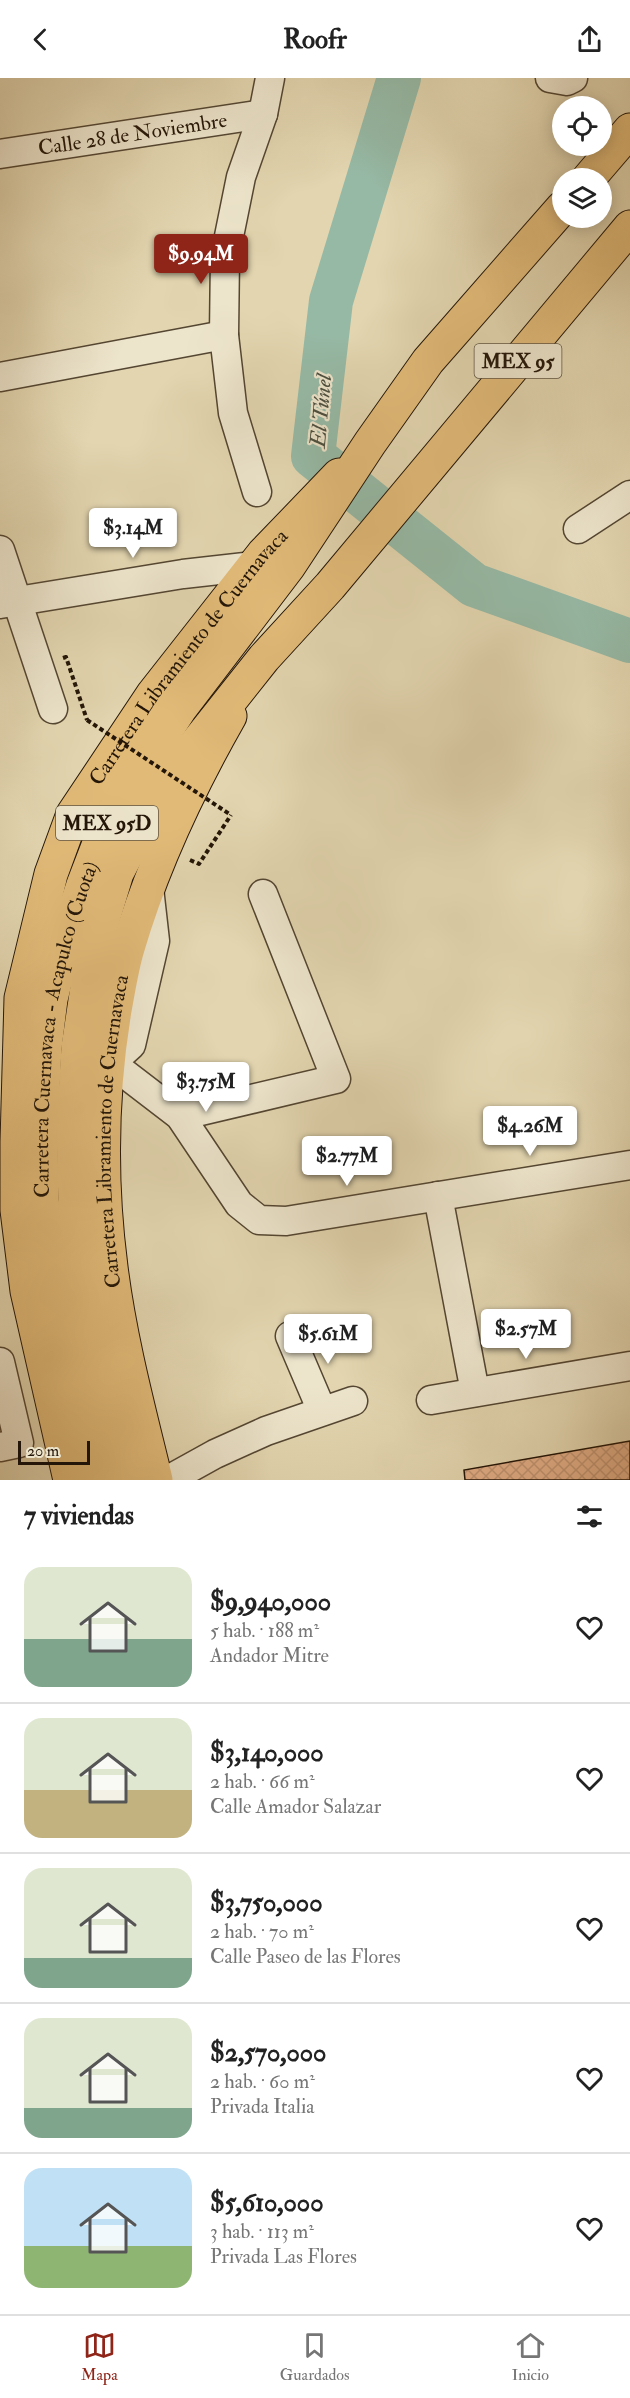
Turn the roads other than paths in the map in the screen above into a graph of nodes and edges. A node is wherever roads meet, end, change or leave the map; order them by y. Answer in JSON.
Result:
{"nodes":[{"id":1,"x":270,"y":78,"type":"edge"},
{"id":2,"x":550,"y":78,"type":"edge"},
{"id":3,"x":573,"y":78,"type":"edge"},
{"id":4,"x":263,"y":114,"type":"junction"},
{"id":5,"x":630,"y":130,"type":"edge"},
{"id":6,"x":0,"y":154,"type":"edge"},
{"id":7,"x":598,"y":168,"type":"edge"},
{"id":8,"x":552,"y":220,"type":"edge"},
{"id":9,"x":630,"y":227,"type":"edge"},
{"id":10,"x":224,"y":335,"type":"junction"},
{"id":11,"x":0,"y":377,"type":"edge"},
{"id":12,"x":370,"y":443,"type":"joint"},
{"id":13,"x":257,"y":492,"type":"dead end"},
{"id":14,"x":630,"y":495,"type":"edge"},
{"id":15,"x":578,"y":530,"type":"dead end"},
{"id":16,"x":0,"y":550,"type":"edge"},
{"id":17,"x":268,"y":562,"type":"junction"},
{"id":18,"x":9,"y":602,"type":"edge"},
{"id":19,"x":264,"y":658,"type":"junction"},
{"id":20,"x":53,"y":709,"type":"dead end"},
{"id":21,"x":263,"y":894,"type":"dead end"},
{"id":22,"x":107,"y":1058,"type":"junction"},
{"id":23,"x":180,"y":1116,"type":"junction"},
{"id":24,"x":630,"y":1165,"type":"edge"},
{"id":25,"x":438,"y":1196,"type":"junction"},
{"id":26,"x":290,"y":1336,"type":"dead end"},
{"id":27,"x":0,"y":1362,"type":"edge"},
{"id":28,"x":630,"y":1366,"type":"edge"},
{"id":29,"x":475,"y":1392,"type":"junction"},
{"id":30,"x":430,"y":1400,"type":"dead end"},
{"id":31,"x":353,"y":1401,"type":"dead end"},
{"id":32,"x":322,"y":1411,"type":"junction"},
{"id":33,"x":9,"y":1445,"type":"edge"},
{"id":34,"x":70,"y":1480,"type":"edge"},
{"id":35,"x":102,"y":1480,"type":"edge"},
{"id":36,"x":128,"y":1480,"type":"edge"},
{"id":37,"x":156,"y":1480,"type":"edge"},
{"id":38,"x":168,"y":1480,"type":"edge"}],
"edges":[{"from":1,"to":4,"type":"street"},
{"from":2,"to":3,"type":"street"},
{"from":4,"to":6,"type":"street","name":"Calle 28 de Noviembre"},
{"from":4,"to":10,"type":"street"},
{"from":5,"to":7,"type":"main road"},
{"from":8,"to":12,"type":"main road","number":"MEX 95"},
{"from":9,"to":19,"type":"main road","name":"Carretera Libramiento de Cuernavaca","number":"MEX 95"},
{"from":10,"to":11,"type":"street"},
{"from":10,"to":13,"type":"street"},
{"from":12,"to":17,"type":"main road","name":"Carretera Cuernavaca - Acapulco (Cuota)","number":"MEX 95D"},
{"from":14,"to":15,"type":"street"},
{"from":16,"to":18,"type":"street"},
{"from":17,"to":18,"type":"street"},
{"from":17,"to":34,"type":"main road","name":"Carretera Libramiento de Cuernavaca"},
{"from":17,"to":35,"type":"main road","name":"Carretera Cuernavaca - Acapulco (Cuota)","number":"MEX 95D"},
{"from":18,"to":20,"type":"street"},
{"from":19,"to":22,"type":"main road","name":"Carretera Libramiento de Cuernavaca","number":"MEX 95"},
{"from":19,"to":36,"type":"main road","name":"Carretera Cuernavaca - Acapulco (Cuota)","number":"MEX 95D"},
{"from":21,"to":23,"type":"street"},
{"from":22,"to":23,"type":"street"},
{"from":22,"to":37,"type":"main road","name":"Carretera Libramiento de Cuernavaca","number":"MEX 95"},
{"from":23,"to":25,"type":"street"},
{"from":24,"to":25,"type":"street"},
{"from":25,"to":29,"type":"street"},
{"from":26,"to":32,"type":"street"},
{"from":27,"to":33,"type":"street"},
{"from":28,"to":29,"type":"street"},
{"from":29,"to":30,"type":"street"},
{"from":31,"to":32,"type":"street"},
{"from":32,"to":38,"type":"street"}]}
